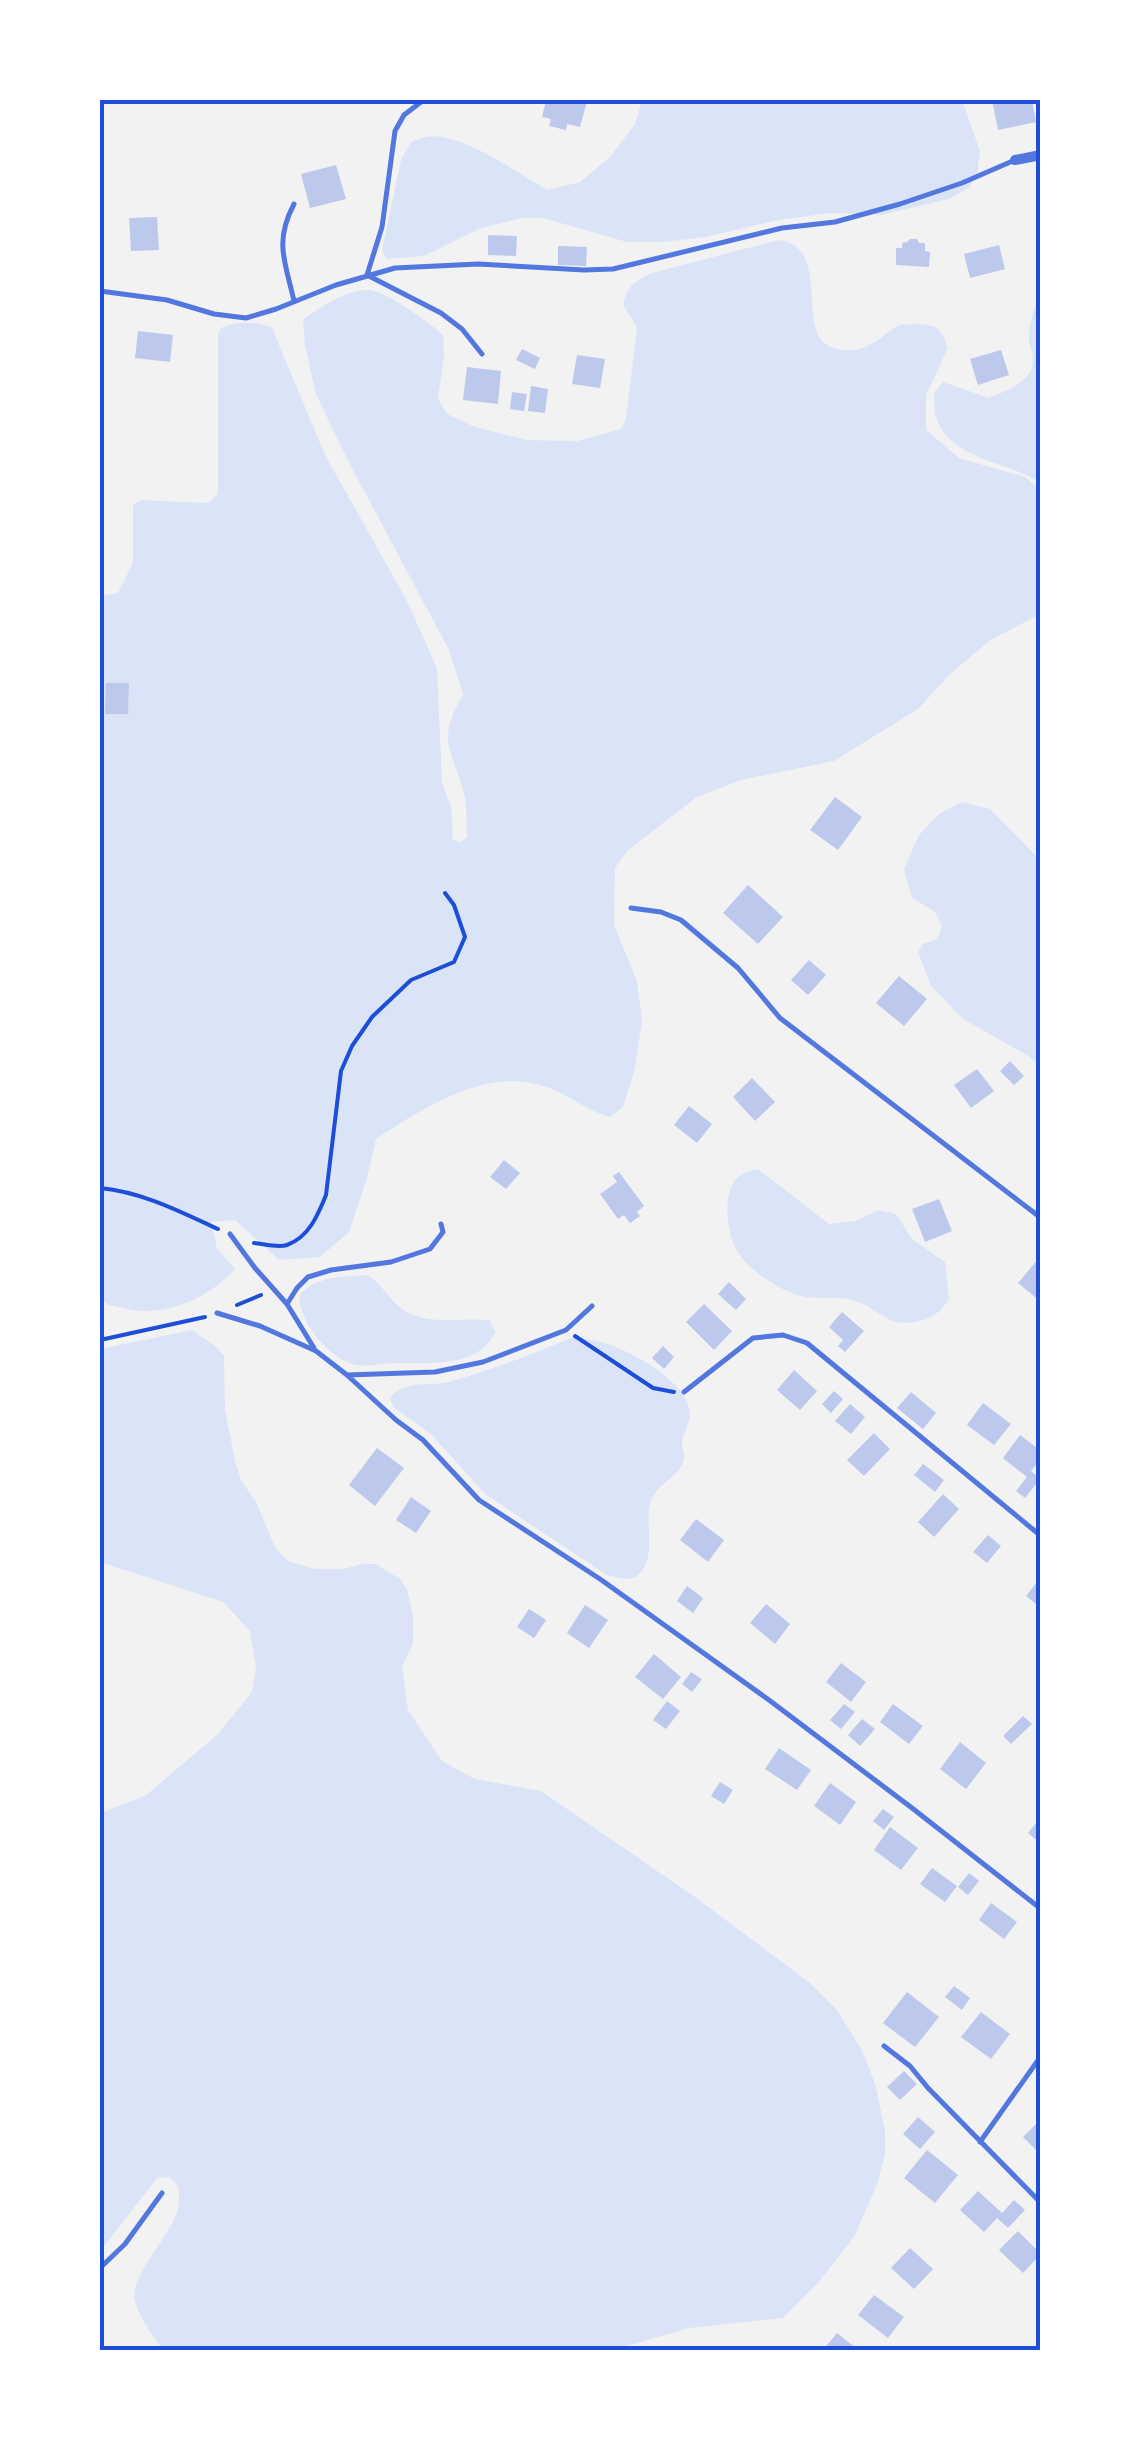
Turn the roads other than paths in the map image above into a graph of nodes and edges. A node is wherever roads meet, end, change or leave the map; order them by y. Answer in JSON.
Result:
{"nodes":[{"id":1,"x":421,"y":102,"type":"dead end"},
{"id":2,"x":1041,"y":155,"type":"edge"},
{"id":3,"x":1015,"y":160,"type":"joint"},
{"id":4,"x":294,"y":204,"type":"dead end"},
{"id":5,"x":367,"y":275,"type":"junction"},
{"id":6,"x":100,"y":291,"type":"edge"},
{"id":7,"x":294,"y":300,"type":"junction"},
{"id":8,"x":482,"y":354,"type":"dead end"},
{"id":9,"x":631,"y":908,"type":"dead end"},
{"id":10,"x":1041,"y":1218,"type":"edge"},
{"id":11,"x":441,"y":1224,"type":"dead end"},
{"id":12,"x":230,"y":1234,"type":"road end"},
{"id":13,"x":287,"y":1304,"type":"junction"},
{"id":14,"x":592,"y":1306,"type":"dead end"},
{"id":15,"x":217,"y":1313,"type":"road end"},
{"id":16,"x":316,"y":1351,"type":"junction"},
{"id":17,"x":348,"y":1375,"type":"junction"},
{"id":18,"x":684,"y":1392,"type":"road end"},
{"id":19,"x":1041,"y":1536,"type":"edge"},
{"id":20,"x":1041,"y":1909,"type":"edge"},
{"id":21,"x":884,"y":2046,"type":"dead end"},
{"id":22,"x":1041,"y":2056,"type":"edge"},
{"id":23,"x":980,"y":2142,"type":"junction"},
{"id":24,"x":162,"y":2193,"type":"dead end"},
{"id":25,"x":1041,"y":2204,"type":"edge"},
{"id":26,"x":100,"y":2268,"type":"edge"}],
"edges":[{"from":1,"to":5,"type":"lane"},
{"from":2,"to":3,"type":"street"},
{"from":3,"to":5,"type":"lane"},
{"from":4,"to":7,"type":"lane"},
{"from":5,"to":7,"type":"lane"},
{"from":5,"to":8,"type":"lane"},
{"from":6,"to":7,"type":"lane"},
{"from":9,"to":10,"type":"lane"},
{"from":11,"to":13,"type":"lane"},
{"from":12,"to":13,"type":"lane"},
{"from":13,"to":16,"type":"lane"},
{"from":14,"to":17,"type":"lane"},
{"from":15,"to":16,"type":"lane"},
{"from":16,"to":17,"type":"lane"},
{"from":17,"to":20,"type":"lane"},
{"from":18,"to":19,"type":"lane"},
{"from":21,"to":23,"type":"lane"},
{"from":22,"to":23,"type":"lane"},
{"from":23,"to":25,"type":"lane"},
{"from":24,"to":26,"type":"lane"}]}
